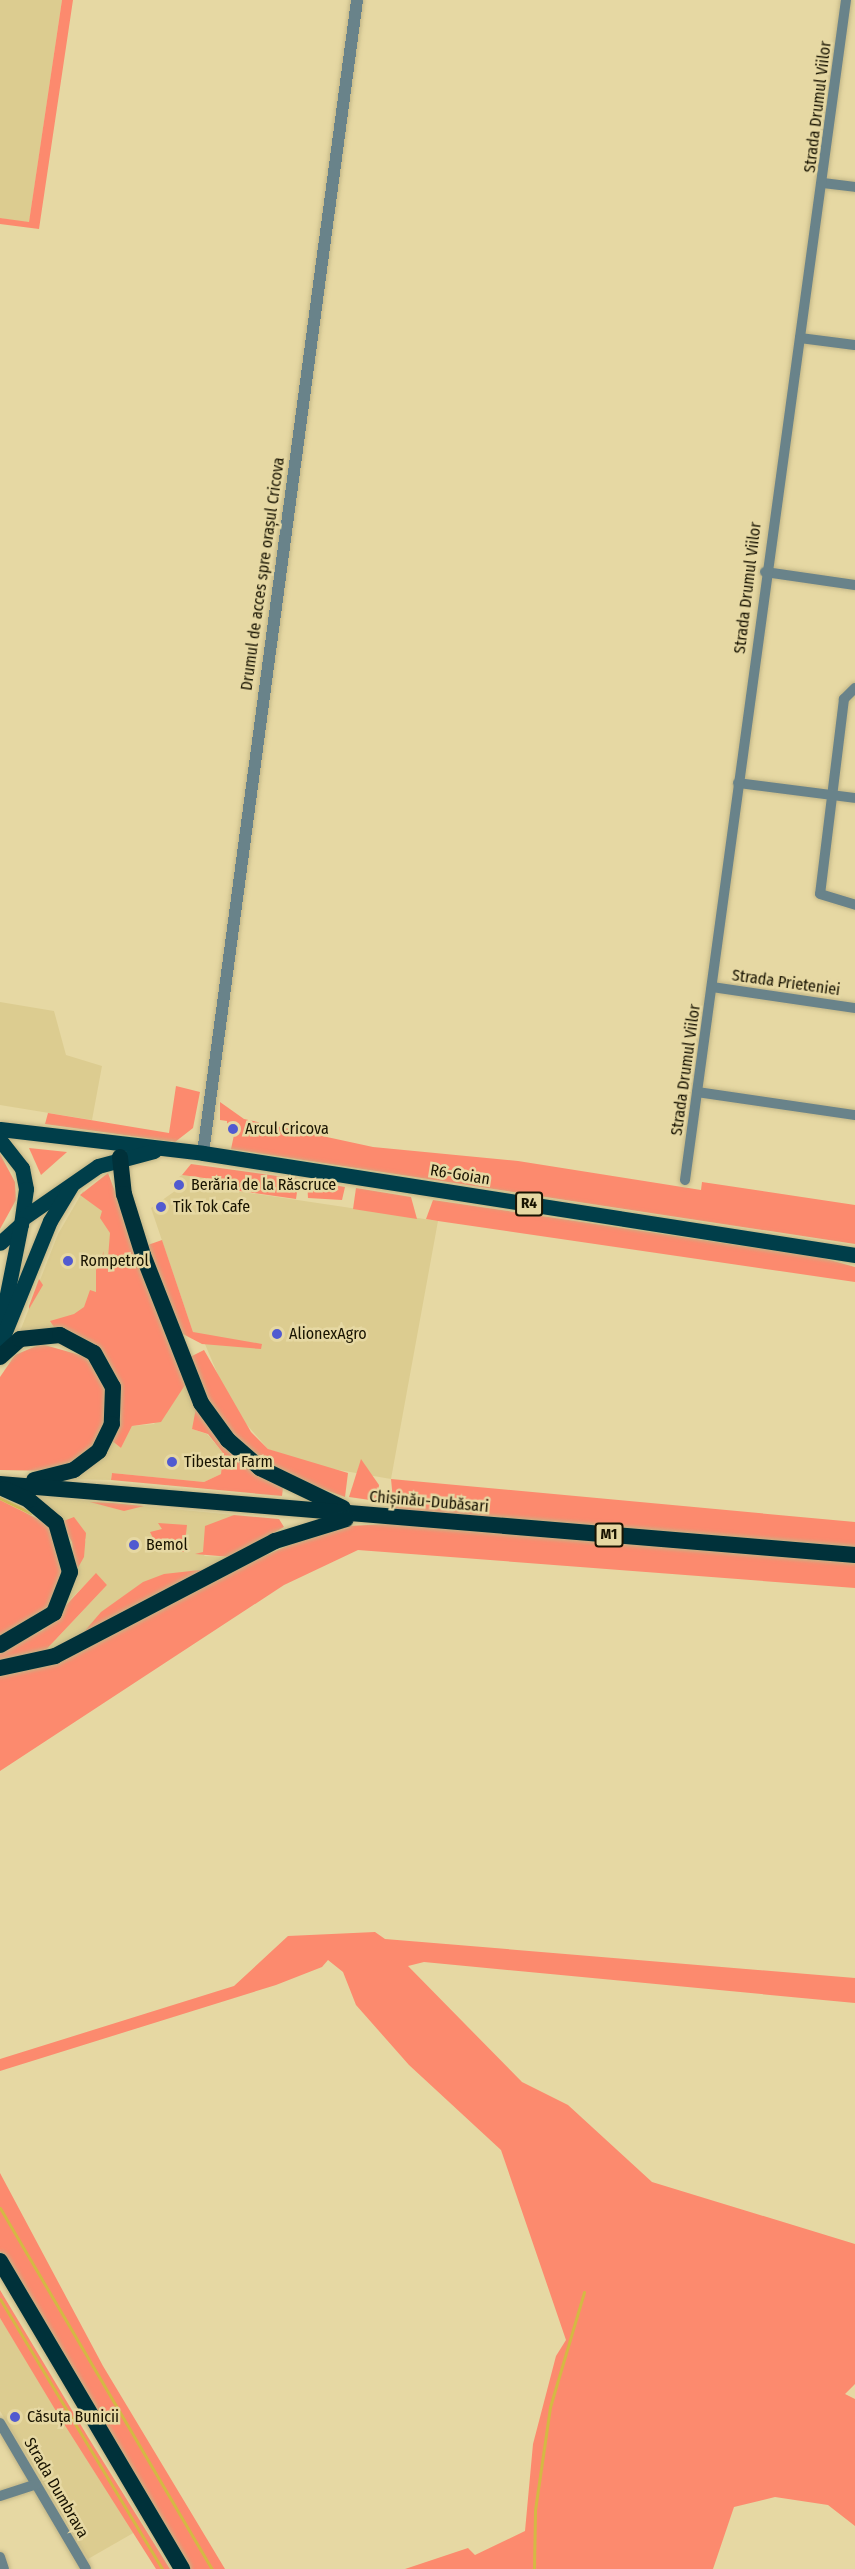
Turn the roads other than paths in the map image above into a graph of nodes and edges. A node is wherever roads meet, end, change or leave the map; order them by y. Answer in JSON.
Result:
{"nodes":[{"id":1,"x":357,"y":0,"type":"edge"},
{"id":2,"x":846,"y":0,"type":"edge"},
{"id":3,"x":824,"y":183,"type":"junction"},
{"id":4,"x":855,"y":187,"type":"edge"},
{"id":5,"x":800,"y":338,"type":"junction"},
{"id":6,"x":855,"y":345,"type":"edge"},
{"id":7,"x":765,"y":572,"type":"junction"},
{"id":8,"x":855,"y":585,"type":"edge"},
{"id":9,"x":855,"y":688,"type":"edge"},
{"id":10,"x":738,"y":783,"type":"junction"},
{"id":11,"x":833,"y":795,"type":"junction"},
{"id":12,"x":855,"y":798,"type":"edge"},
{"id":13,"x":855,"y":905,"type":"edge"},
{"id":14,"x":712,"y":987,"type":"junction"},
{"id":15,"x":855,"y":1008,"type":"edge"},
{"id":16,"x":697,"y":1092,"type":"junction"},
{"id":17,"x":855,"y":1115,"type":"edge"},
{"id":18,"x":0,"y":1129,"type":"edge"},
{"id":19,"x":0,"y":1140,"type":"edge"},
{"id":20,"x":166,"y":1149,"type":"junction"},
{"id":21,"x":203,"y":1153,"type":"junction"},
{"id":22,"x":120,"y":1157,"type":"junction"},
{"id":23,"x":685,"y":1180,"type":"dead end"},
{"id":24,"x":71,"y":1186,"type":"junction"},
{"id":25,"x":22,"y":1224,"type":"junction"},
{"id":26,"x":0,"y":1243,"type":"edge"},
{"id":27,"x":37,"y":1255,"type":"junction"},
{"id":28,"x":855,"y":1255,"type":"edge"},
{"id":29,"x":0,"y":1329,"type":"edge"},
{"id":30,"x":0,"y":1344,"type":"edge"},
{"id":31,"x":0,"y":1357,"type":"edge"},
{"id":32,"x":4,"y":1486,"type":"edge"},
{"id":33,"x":364,"y":1515,"type":"junction"},
{"id":34,"x":855,"y":1555,"type":"edge"},
{"id":35,"x":0,"y":1645,"type":"edge"},
{"id":36,"x":0,"y":1668,"type":"edge"},
{"id":37,"x":0,"y":2261,"type":"edge"},
{"id":38,"x":0,"y":2423,"type":"edge"},
{"id":39,"x":36,"y":2484,"type":"junction"},
{"id":40,"x":0,"y":2496,"type":"edge"},
{"id":41,"x":0,"y":2557,"type":"edge"},
{"id":42,"x":4,"y":2569,"type":"edge"},
{"id":43,"x":86,"y":2569,"type":"edge"},
{"id":44,"x":182,"y":2569,"type":"edge"}],
"edges":[{"from":1,"to":21,"type":"street","name":"Drumul de acces spre orașul Cricova"},
{"from":2,"to":3,"type":"street","name":"Strada Drumul Viilor"},
{"from":3,"to":4,"type":"street"},
{"from":3,"to":5,"type":"street","name":"Strada Drumul Viilor"},
{"from":5,"to":6,"type":"street"},
{"from":5,"to":7,"type":"street","name":"Strada Drumul Viilor"},
{"from":7,"to":8,"type":"street"},
{"from":7,"to":10,"type":"street","name":"Strada Drumul Viilor"},
{"from":9,"to":11,"type":"street"},
{"from":10,"to":11,"type":"street"},
{"from":10,"to":14,"type":"street","name":"Strada Drumul Viilor"},
{"from":11,"to":12,"type":"street"},
{"from":11,"to":13,"type":"street"},
{"from":14,"to":15,"type":"street","name":"Strada Prieteniei"},
{"from":14,"to":16,"type":"street","name":"Strada Drumul Viilor"},
{"from":16,"to":17,"type":"street"},
{"from":16,"to":23,"type":"street","name":"Strada Drumul Viilor"},
{"from":18,"to":20,"type":"main road","name":"R6-Goian","number":"R4"},
{"from":19,"to":25,"type":"main road"},
{"from":20,"to":21,"type":"main road","name":"R6-Goian","number":"R4"},
{"from":20,"to":22,"type":"main road","name":"R6-Goian","number":"R4"},
{"from":21,"to":28,"type":"main road","name":"R6-Goian","number":"R4"},
{"from":22,"to":24,"type":"main road","name":"R6-Goian","number":"R4"},
{"from":22,"to":33,"type":"highway"},
{"from":24,"to":25,"type":"main road","name":"R6-Goian","number":"R4"},
{"from":24,"to":27,"type":"main road"},
{"from":25,"to":26,"type":"main road","name":"R6-Goian"},
{"from":25,"to":27,"type":"main road"},
{"from":25,"to":29,"type":"main road"},
{"from":27,"to":30,"type":"main road"},
{"from":31,"to":32,"type":"highway"},
{"from":32,"to":33,"type":"highway","name":"Chișinău-Dubăsari","number":"M1"},
{"from":32,"to":35,"type":"highway"},
{"from":33,"to":34,"type":"highway","name":"Chișinău-Dubăsari","number":"M1"},
{"from":33,"to":36,"type":"highway"},
{"from":37,"to":44,"type":"highway"},
{"from":38,"to":39,"type":"street","name":"Strada Dumbrava"},
{"from":39,"to":40,"type":"street"},
{"from":39,"to":43,"type":"street","name":"Strada Dumbrava"},
{"from":41,"to":42,"type":"street"}]}
